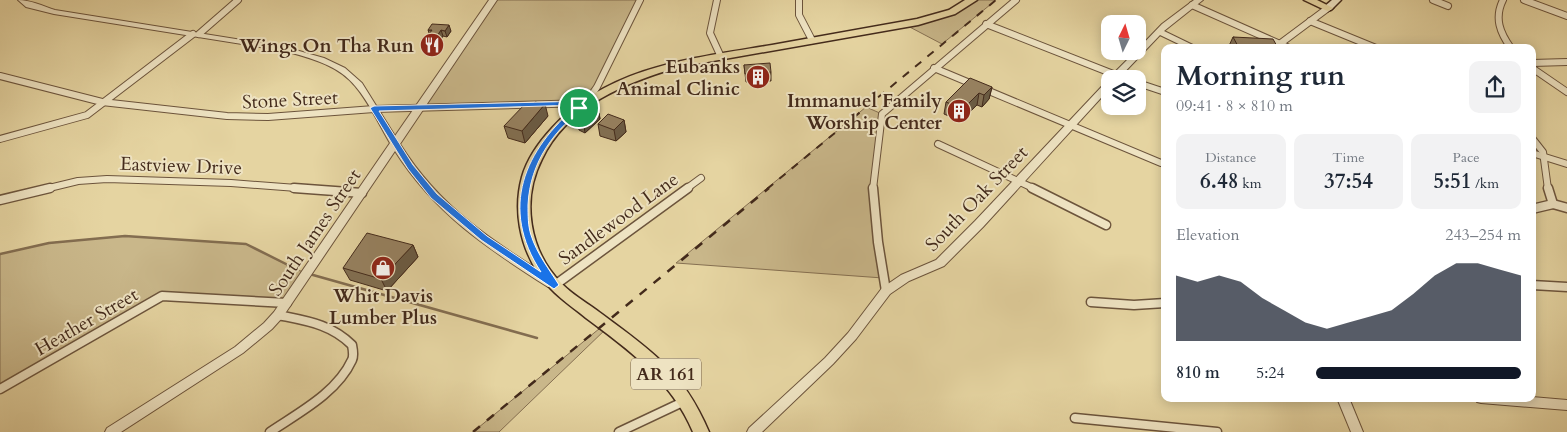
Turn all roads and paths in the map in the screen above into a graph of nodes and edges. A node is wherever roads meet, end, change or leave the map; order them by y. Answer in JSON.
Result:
{"nodes":[{"id":1,"x":22,"y":0,"type":"edge"},
{"id":2,"x":238,"y":0,"type":"edge"},
{"id":3,"x":493,"y":0,"type":"edge"},
{"id":4,"x":640,"y":0,"type":"edge"},
{"id":5,"x":717,"y":0,"type":"edge"},
{"id":6,"x":799,"y":0,"type":"edge"},
{"id":7,"x":972,"y":0,"type":"edge"},
{"id":8,"x":1016,"y":0,"type":"edge"},
{"id":9,"x":1308,"y":0,"type":"edge"},
{"id":10,"x":1337,"y":0,"type":"edge"},
{"id":11,"x":1433,"y":0,"type":"edge"},
{"id":12,"x":1503,"y":0,"type":"edge"},
{"id":13,"x":1524,"y":0,"type":"edge"},
{"id":14,"x":1196,"y":2,"type":"edge"},
{"id":15,"x":1448,"y":6,"type":"dead end"},
{"id":16,"x":1328,"y":8,"type":"junction"},
{"id":17,"x":1567,"y":16,"type":"edge"},
{"id":18,"x":1310,"y":21,"type":"junction"},
{"id":19,"x":986,"y":24,"type":"junction"},
{"id":20,"x":1159,"y":32,"type":"junction"},
{"id":21,"x":196,"y":34,"type":"junction"},
{"id":22,"x":812,"y":40,"type":"junction"},
{"id":23,"x":1281,"y":43,"type":"joint"},
{"id":24,"x":1186,"y":44,"type":"edge"},
{"id":25,"x":1366,"y":44,"type":"edge"},
{"id":26,"x":1508,"y":44,"type":"edge"},
{"id":27,"x":721,"y":57,"type":"junction"},
{"id":28,"x":1567,"y":62,"type":"edge"},
{"id":29,"x":1536,"y":63,"type":"edge"},
{"id":30,"x":934,"y":68,"type":"junction"},
{"id":31,"x":1122,"y":70,"type":"edge"},
{"id":32,"x":1536,"y":71,"type":"edge"},
{"id":33,"x":1101,"y":74,"type":"edge"},
{"id":34,"x":0,"y":76,"type":"edge"},
{"id":35,"x":1146,"y":86,"type":"edge"},
{"id":36,"x":1161,"y":91,"type":"edge"},
{"id":37,"x":1101,"y":92,"type":"edge"},
{"id":38,"x":1567,"y":92,"type":"edge"},
{"id":39,"x":102,"y":102,"type":"junction"},
{"id":40,"x":586,"y":103,"type":"junction"},
{"id":41,"x":420,"y":107,"type":"junction"},
{"id":42,"x":374,"y":108,"type":"junction"},
{"id":43,"x":1071,"y":125,"type":"junction"},
{"id":44,"x":0,"y":139,"type":"edge"},
{"id":45,"x":1536,"y":142,"type":"edge"},
{"id":46,"x":396,"y":144,"type":"junction"},
{"id":47,"x":938,"y":144,"type":"dead end"},
{"id":48,"x":1536,"y":154,"type":"edge"},
{"id":49,"x":1545,"y":156,"type":"junction"},
{"id":50,"x":1160,"y":163,"type":"dead end"},
{"id":51,"x":1567,"y":164,"type":"edge"},
{"id":52,"x":701,"y":178,"type":"dead end"},
{"id":53,"x":1018,"y":181,"type":"junction"},
{"id":54,"x":362,"y":194,"type":"junction"},
{"id":55,"x":0,"y":200,"type":"edge"},
{"id":56,"x":1553,"y":204,"type":"junction"},
{"id":57,"x":1536,"y":207,"type":"edge"},
{"id":58,"x":1567,"y":208,"type":"edge"},
{"id":59,"x":1106,"y":225,"type":"dead end"},
{"id":60,"x":554,"y":285,"type":"junction"},
{"id":61,"x":1536,"y":285,"type":"edge"},
{"id":62,"x":1567,"y":287,"type":"edge"},
{"id":63,"x":886,"y":291,"type":"junction"},
{"id":64,"x":1091,"y":302,"type":"dead end"},
{"id":65,"x":287,"y":303,"type":"junction"},
{"id":66,"x":1161,"y":303,"type":"edge"},
{"id":67,"x":278,"y":315,"type":"junction"},
{"id":68,"x":0,"y":389,"type":"edge"},
{"id":69,"x":687,"y":400,"type":"junction"},
{"id":70,"x":1345,"y":402,"type":"edge"},
{"id":71,"x":1524,"y":402,"type":"edge"},
{"id":72,"x":1567,"y":406,"type":"edge"},
{"id":73,"x":1075,"y":418,"type":"dead end"},
{"id":74,"x":112,"y":432,"type":"edge"},
{"id":75,"x":270,"y":432,"type":"edge"},
{"id":76,"x":618,"y":432,"type":"edge"},
{"id":77,"x":701,"y":432,"type":"edge"},
{"id":78,"x":753,"y":432,"type":"edge"},
{"id":79,"x":1217,"y":432,"type":"edge"},
{"id":80,"x":1357,"y":432,"type":"edge"}],
"edges":[{"from":1,"to":21,"type":"street"},
{"from":2,"to":21,"type":"street"},
{"from":3,"to":41,"type":"street","name":"South James Street"},
{"from":4,"to":40,"type":"street"},
{"from":5,"to":27,"type":"street"},
{"from":6,"to":22,"type":"street"},
{"from":7,"to":22,"type":"main road","number":"AR 161"},
{"from":8,"to":19,"type":"street"},
{"from":9,"to":16,"type":"main road"},
{"from":10,"to":16,"type":"main road"},
{"from":11,"to":15,"type":"street"},
{"from":12,"to":26,"type":"street"},
{"from":13,"to":17,"type":"street"},
{"from":14,"to":20,"type":"street","name":"South Oak Street"},
{"from":14,"to":23,"type":"street"},
{"from":16,"to":18,"type":"street"},
{"from":18,"to":23,"type":"street"},
{"from":18,"to":25,"type":"street"},
{"from":19,"to":30,"type":"street"},
{"from":19,"to":33,"type":"street"},
{"from":20,"to":24,"type":"street"},
{"from":20,"to":31,"type":"street","name":"South Oak Street"},
{"from":21,"to":39,"type":"street"},
{"from":21,"to":42,"type":"street"},
{"from":22,"to":27,"type":"main road","number":"AR 161"},
{"from":27,"to":40,"type":"main road","number":"AR 161"},
{"from":28,"to":29,"type":"street"},
{"from":30,"to":43,"type":"street"},
{"from":30,"to":63,"type":"street"},
{"from":32,"to":38,"type":"street"},
{"from":34,"to":39,"type":"street","name":"Stone Street"},
{"from":35,"to":36,"type":"street"},
{"from":37,"to":43,"type":"street","name":"South Oak Street"},
{"from":39,"to":42,"type":"street","name":"Stone Street"},
{"from":39,"to":44,"type":"street"},
{"from":40,"to":41,"type":"street","name":"Stone Street"},
{"from":40,"to":60,"type":"main road","number":"AR 161"},
{"from":41,"to":42,"type":"street","name":"Stone Street"},
{"from":41,"to":46,"type":"street","name":"South James Street"},
{"from":42,"to":46,"type":"street"},
{"from":43,"to":50,"type":"street"},
{"from":43,"to":53,"type":"street","name":"South Oak Street"},
{"from":45,"to":49,"type":"street"},
{"from":46,"to":54,"type":"street","name":"South James Street"},
{"from":46,"to":60,"type":"street"},
{"from":47,"to":53,"type":"street"},
{"from":48,"to":49,"type":"street"},
{"from":49,"to":51,"type":"street"},
{"from":49,"to":56,"type":"street"},
{"from":52,"to":60,"type":"street","name":"Sandlewood Lane"},
{"from":53,"to":59,"type":"street"},
{"from":53,"to":63,"type":"street","name":"South Oak Street"},
{"from":54,"to":55,"type":"street","name":"Eastview Drive"},
{"from":54,"to":65,"type":"street","name":"South James Street"},
{"from":56,"to":57,"type":"street"},
{"from":56,"to":58,"type":"street"},
{"from":60,"to":69,"type":"main road","number":"AR 161"},
{"from":61,"to":62,"type":"street"},
{"from":63,"to":78,"type":"street","name":"South Oak Street"},
{"from":64,"to":66,"type":"street"},
{"from":65,"to":67,"type":"street","name":"South James Street"},
{"from":65,"to":68,"type":"street","name":"Heather Street"},
{"from":67,"to":74,"type":"street","name":"South James Street"},
{"from":67,"to":75,"type":"street"},
{"from":69,"to":76,"type":"street"},
{"from":69,"to":77,"type":"main road","number":"AR 161"},
{"from":70,"to":80,"type":"street"},
{"from":71,"to":72,"type":"street"},
{"from":73,"to":79,"type":"street"}]}
